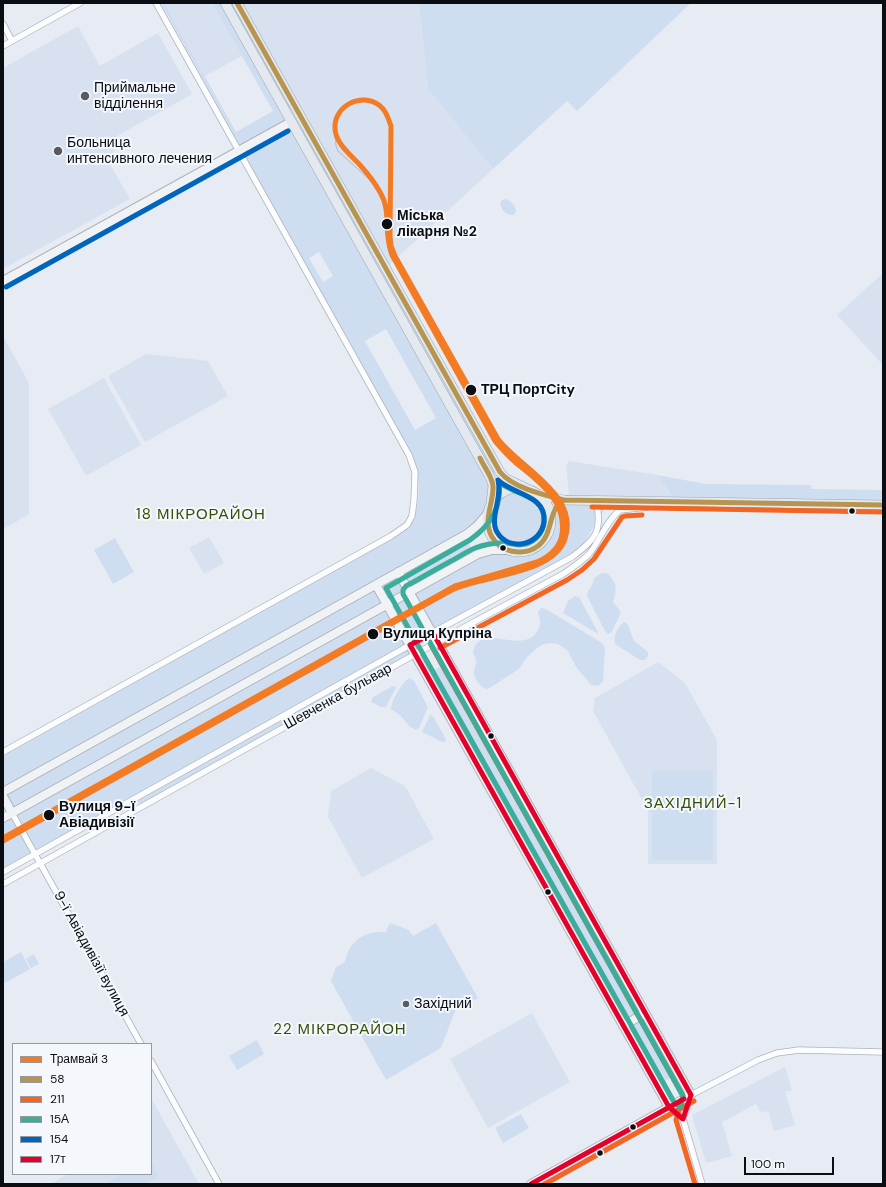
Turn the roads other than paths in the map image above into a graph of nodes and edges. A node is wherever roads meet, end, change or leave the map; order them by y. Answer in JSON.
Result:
{"nodes":[{"id":1,"x":80,"y":3,"type":"edge"},
{"id":2,"x":156,"y":3,"type":"edge"},
{"id":3,"x":224,"y":3,"type":"edge"},
{"id":4,"x":237,"y":3,"type":"edge"},
{"id":5,"x":73,"y":5,"type":"edge"},
{"id":6,"x":3,"y":24,"type":"edge"},
{"id":7,"x":12,"y":41,"type":"junction"},
{"id":8,"x":3,"y":46,"type":"edge"},
{"id":9,"x":301,"y":116,"type":"junction"},
{"id":10,"x":291,"y":122,"type":"junction"},
{"id":11,"x":239,"y":150,"type":"junction"},
{"id":12,"x":3,"y":281,"type":"edge"},
{"id":13,"x":534,"y":492,"type":"junction"},
{"id":14,"x":564,"y":500,"type":"junction"},
{"id":15,"x":596,"y":500,"type":"junction"},
{"id":16,"x":658,"y":502,"type":"junction"},
{"id":17,"x":491,"y":504,"type":"junction"},
{"id":18,"x":883,"y":505,"type":"edge"},
{"id":19,"x":488,"y":513,"type":"junction"},
{"id":20,"x":551,"y":518,"type":"junction"},
{"id":21,"x":507,"y":550,"type":"junction"},
{"id":22,"x":398,"y":572,"type":"junction"},
{"id":23,"x":376,"y":585,"type":"junction"},
{"id":24,"x":410,"y":592,"type":"junction"},
{"id":25,"x":387,"y":605,"type":"junction"},
{"id":26,"x":432,"y":633,"type":"junction"},
{"id":27,"x":437,"y":642,"type":"junction"},
{"id":28,"x":410,"y":645,"type":"junction"},
{"id":29,"x":415,"y":654,"type":"junction"},
{"id":30,"x":3,"y":752,"type":"edge"},
{"id":31,"x":3,"y":792,"type":"edge"},
{"id":32,"x":3,"y":796,"type":"edge"},
{"id":33,"x":134,"y":799,"type":"junction"},
{"id":34,"x":139,"y":808,"type":"junction"},
{"id":35,"x":12,"y":813,"type":"junction"},
{"id":36,"x":3,"y":818,"type":"edge"},
{"id":37,"x":35,"y":854,"type":"junction"},
{"id":38,"x":40,"y":863,"type":"junction"},
{"id":39,"x":3,"y":872,"type":"edge"},
{"id":40,"x":3,"y":884,"type":"edge"},
{"id":41,"x":645,"y":1013,"type":"junction"},
{"id":42,"x":623,"y":1026,"type":"junction"},
{"id":43,"x":140,"y":1043,"type":"edge"},
{"id":44,"x":883,"y":1052,"type":"edge"},
{"id":45,"x":152,"y":1063,"type":"edge"},
{"id":46,"x":691,"y":1095,"type":"junction"},
{"id":47,"x":669,"y":1107,"type":"junction"},
{"id":48,"x":684,"y":1119,"type":"junction"},
{"id":49,"x":219,"y":1184,"type":"edge"},
{"id":50,"x":531,"y":1184,"type":"edge"},
{"id":51,"x":702,"y":1184,"type":"edge"}],
"edges":[{"from":1,"to":5,"type":"street"},
{"from":2,"to":11,"type":"street"},
{"from":3,"to":10,"type":"main road"},
{"from":4,"to":9,"type":"main road"},
{"from":5,"to":7,"type":"street"},
{"from":6,"to":7,"type":"street"},
{"from":7,"to":8,"type":"street"},
{"from":9,"to":10,"type":"main road"},
{"from":9,"to":13,"type":"main road"},
{"from":10,"to":11,"type":"street"},
{"from":10,"to":17,"type":"main road"},
{"from":11,"to":12,"type":"street"},
{"from":11,"to":30,"type":"street"},
{"from":13,"to":14,"type":"main road"},
{"from":13,"to":17,"type":"main road"},
{"from":13,"to":20,"type":"main road"},
{"from":14,"to":15,"type":"main road"},
{"from":14,"to":20,"type":"main road"},
{"from":15,"to":16,"type":"main road"},
{"from":15,"to":26,"type":"street","name":"Шевченка бульвар"},
{"from":16,"to":18,"type":"main road"},
{"from":16,"to":27,"type":"street","name":"Шевченка бульвар"},
{"from":17,"to":19,"type":"main road"},
{"from":19,"to":21,"type":"main road"},
{"from":19,"to":22,"type":"street"},
{"from":20,"to":21,"type":"main road"},
{"from":21,"to":24,"type":"street"},
{"from":22,"to":23,"type":"street"},
{"from":22,"to":24,"type":"street"},
{"from":23,"to":25,"type":"street"},
{"from":23,"to":31,"type":"street"},
{"from":24,"to":25,"type":"street"},
{"from":24,"to":26,"type":"street"},
{"from":25,"to":28,"type":"street"},
{"from":25,"to":35,"type":"street"},
{"from":26,"to":27,"type":"street"},
{"from":26,"to":28,"type":"street","name":"Шевченка бульвар"},
{"from":27,"to":29,"type":"street","name":"Шевченка бульвар"},
{"from":27,"to":41,"type":"street"},
{"from":28,"to":29,"type":"street"},
{"from":28,"to":33,"type":"street","name":"Шевченка бульвар"},
{"from":29,"to":34,"type":"street","name":"Шевченка бульвар"},
{"from":29,"to":42,"type":"street"},
{"from":32,"to":35,"type":"street"},
{"from":33,"to":34,"type":"street"},
{"from":33,"to":37,"type":"street","name":"Шевченка бульвар"},
{"from":34,"to":38,"type":"street","name":"Шевченка бульвар"},
{"from":35,"to":36,"type":"street"},
{"from":35,"to":37,"type":"street","name":"9-ї Авіадивізії вулиця"},
{"from":37,"to":38,"type":"street","name":"9-ї Авіадивізії вулиця"},
{"from":37,"to":39,"type":"street","name":"Шевченка бульвар"},
{"from":38,"to":40,"type":"street","name":"Шевченка бульвар"},
{"from":38,"to":43,"type":"street","name":"9-ї Авіадивізії вулиця"},
{"from":41,"to":42,"type":"street"},
{"from":41,"to":46,"type":"street"},
{"from":42,"to":47,"type":"street"},
{"from":44,"to":46,"type":"street"},
{"from":45,"to":49,"type":"street"},
{"from":46,"to":47,"type":"street"},
{"from":46,"to":48,"type":"street"},
{"from":47,"to":48,"type":"street"},
{"from":47,"to":50,"type":"street"},
{"from":48,"to":51,"type":"street"}]}
